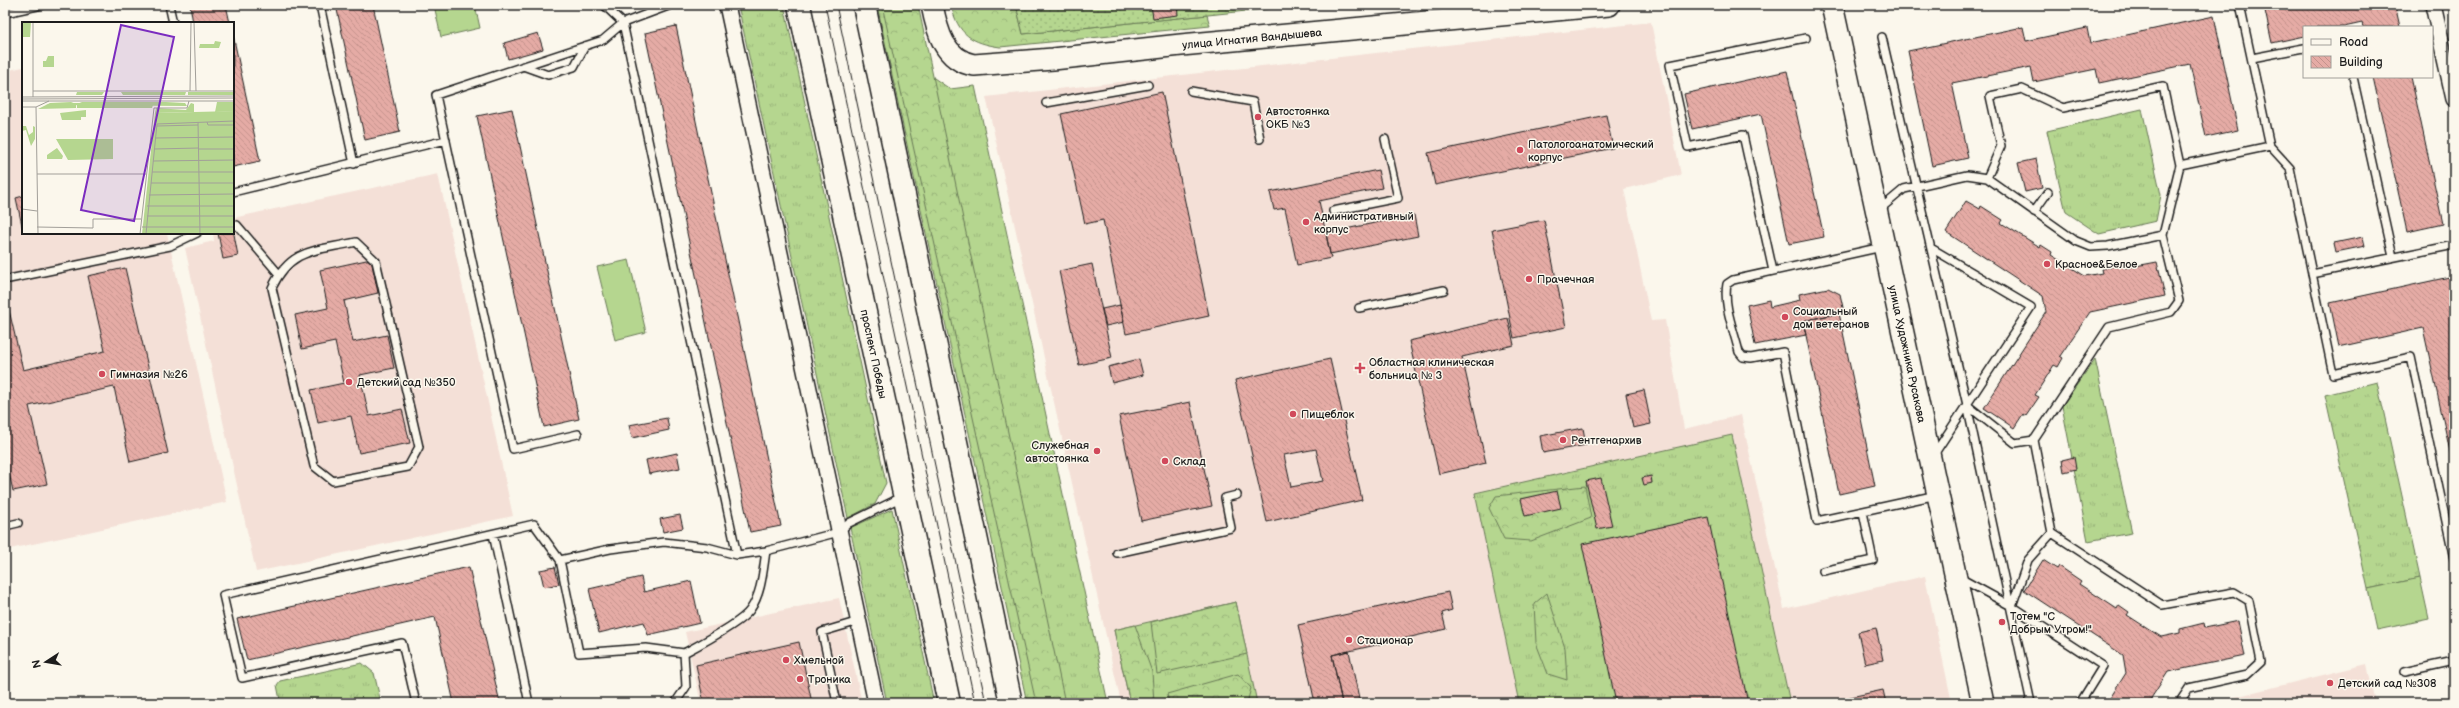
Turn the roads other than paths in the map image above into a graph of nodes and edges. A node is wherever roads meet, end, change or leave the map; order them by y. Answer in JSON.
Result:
{"nodes":[{"id":1,"x":42,"y":5,"type":"edge"},
{"id":2,"x":169,"y":5,"type":"edge"},
{"id":3,"x":320,"y":5,"type":"edge"},
{"id":4,"x":604,"y":5,"type":"edge"},
{"id":5,"x":671,"y":5,"type":"edge"},
{"id":6,"x":726,"y":5,"type":"edge"},
{"id":7,"x":799,"y":5,"type":"edge"},
{"id":8,"x":864,"y":5,"type":"edge"},
{"id":9,"x":932,"y":5,"type":"edge"},
{"id":10,"x":1609,"y":5,"type":"edge"},
{"id":11,"x":1832,"y":5,"type":"edge"},
{"id":12,"x":2240,"y":5,"type":"edge"},
{"id":13,"x":2433,"y":5,"type":"edge"},
{"id":14,"x":5,"y":13,"type":"edge"},
{"id":15,"x":173,"y":22,"type":"edge"},
{"id":16,"x":623,"y":23,"type":"junction"},
{"id":17,"x":1882,"y":37,"type":"dead end"},
{"id":18,"x":1806,"y":38,"type":"dead end"},
{"id":19,"x":585,"y":46,"type":"junction"},
{"id":20,"x":2303,"y":48,"type":"edge"},
{"id":21,"x":2252,"y":58,"type":"junction"},
{"id":22,"x":522,"y":66,"type":"junction"},
{"id":23,"x":2353,"y":78,"type":"edge"},
{"id":24,"x":1148,"y":85,"type":"dead end"},
{"id":25,"x":1191,"y":91,"type":"dead end"},
{"id":26,"x":2454,"y":99,"type":"edge"},
{"id":27,"x":1046,"y":103,"type":"dead end"},
{"id":28,"x":1260,"y":139,"type":"dead end"},
{"id":29,"x":1385,"y":139,"type":"dead end"},
{"id":30,"x":446,"y":140,"type":"junction"},
{"id":31,"x":2270,"y":146,"type":"junction"},
{"id":32,"x":354,"y":164,"type":"junction"},
{"id":33,"x":2180,"y":165,"type":"junction"},
{"id":34,"x":1986,"y":178,"type":"junction"},
{"id":35,"x":1917,"y":186,"type":"junction"},
{"id":36,"x":234,"y":192,"type":"edge"},
{"id":37,"x":2048,"y":192,"type":"dead end"},
{"id":38,"x":1333,"y":211,"type":"dead end"},
{"id":39,"x":1876,"y":212,"type":"junction"},
{"id":40,"x":2034,"y":212,"type":"junction"},
{"id":41,"x":234,"y":226,"type":"edge"},
{"id":42,"x":199,"y":234,"type":"edge"},
{"id":43,"x":2163,"y":235,"type":"junction"},
{"id":44,"x":2454,"y":245,"type":"edge"},
{"id":45,"x":1884,"y":247,"type":"junction"},
{"id":46,"x":1931,"y":248,"type":"junction"},
{"id":47,"x":2393,"y":257,"type":"junction"},
{"id":48,"x":1773,"y":271,"type":"junction"},
{"id":49,"x":278,"y":273,"type":"junction"},
{"id":50,"x":2312,"y":274,"type":"junction"},
{"id":51,"x":9,"y":279,"type":"dead end"},
{"id":52,"x":1444,"y":290,"type":"dead end"},
{"id":53,"x":1359,"y":308,"type":"dead end"},
{"id":54,"x":1967,"y":405,"type":"junction"},
{"id":55,"x":578,"y":434,"type":"dead end"},
{"id":56,"x":2034,"y":440,"type":"junction"},
{"id":57,"x":1930,"y":461,"type":"junction"},
{"id":58,"x":1937,"y":494,"type":"junction"},
{"id":59,"x":1237,"y":495,"type":"dead end"},
{"id":60,"x":905,"y":496,"type":"junction"},
{"id":61,"x":1863,"y":512,"type":"junction"},
{"id":62,"x":18,"y":523,"type":"dead end"},
{"id":63,"x":5,"y":526,"type":"edge"},
{"id":64,"x":839,"y":532,"type":"junction"},
{"id":65,"x":2052,"y":533,"type":"junction"},
{"id":66,"x":493,"y":534,"type":"junction"},
{"id":67,"x":766,"y":550,"type":"junction"},
{"id":68,"x":1117,"y":553,"type":"dead end"},
{"id":69,"x":737,"y":555,"type":"junction"},
{"id":70,"x":2454,"y":559,"type":"edge"},
{"id":71,"x":560,"y":560,"type":"junction"},
{"id":72,"x":1823,"y":571,"type":"dead end"},
{"id":73,"x":1954,"y":574,"type":"junction"},
{"id":74,"x":2011,"y":606,"type":"junction"},
{"id":75,"x":859,"y":621,"type":"junction"},
{"id":76,"x":684,"y":653,"type":"junction"},
{"id":77,"x":2454,"y":661,"type":"edge"},
{"id":78,"x":2405,"y":672,"type":"dead end"},
{"id":79,"x":416,"y":703,"type":"edge"},
{"id":80,"x":529,"y":703,"type":"edge"},
{"id":81,"x":675,"y":703,"type":"edge"},
{"id":82,"x":837,"y":703,"type":"edge"},
{"id":83,"x":876,"y":703,"type":"edge"},
{"id":84,"x":949,"y":703,"type":"edge"},
{"id":85,"x":1011,"y":703,"type":"edge"},
{"id":86,"x":1983,"y":703,"type":"edge"},
{"id":87,"x":2031,"y":703,"type":"edge"},
{"id":88,"x":2080,"y":703,"type":"edge"},
{"id":89,"x":2179,"y":703,"type":"edge"}],
"edges":[{"from":1,"to":14,"type":"lane"},
{"from":2,"to":15,"type":"lane"},
{"from":3,"to":32,"type":"lane"},
{"from":4,"to":16,"type":"lane"},
{"from":5,"to":16,"type":"lane"},
{"from":6,"to":64,"type":"street"},
{"from":7,"to":60,"type":"main road","name":"проспект Победы"},
{"from":8,"to":85,"type":"main road"},
{"from":9,"to":10,"type":"street","name":"улица Игнатия Вандышева"},
{"from":11,"to":39,"type":"street","name":"улица Художника Русакова"},
{"from":12,"to":21,"type":"lane"},
{"from":13,"to":26,"type":"street"},
{"from":16,"to":19,"type":"lane"},
{"from":16,"to":69,"type":"lane"},
{"from":17,"to":35,"type":"lane"},
{"from":18,"to":48,"type":"lane"},
{"from":19,"to":22,"type":"lane"},
{"from":19,"to":22,"type":"lane"},
{"from":20,"to":21,"type":"lane"},
{"from":21,"to":31,"type":"lane"},
{"from":22,"to":30,"type":"lane"},
{"from":23,"to":47,"type":"lane"},
{"from":24,"to":27,"type":"lane"},
{"from":25,"to":28,"type":"lane"},
{"from":29,"to":38,"type":"lane"},
{"from":30,"to":32,"type":"lane"},
{"from":30,"to":55,"type":"lane"},
{"from":31,"to":33,"type":"lane"},
{"from":31,"to":50,"type":"lane"},
{"from":32,"to":36,"type":"lane"},
{"from":33,"to":34,"type":"lane"},
{"from":33,"to":43,"type":"lane"},
{"from":34,"to":35,"type":"lane"},
{"from":34,"to":40,"type":"lane"},
{"from":35,"to":39,"type":"lane"},
{"from":35,"to":46,"type":"lane"},
{"from":37,"to":40,"type":"lane"},
{"from":39,"to":45,"type":"street","name":"улица Художника Русакова"},
{"from":40,"to":43,"type":"lane"},
{"from":41,"to":49,"type":"lane"},
{"from":42,"to":51,"type":"lane"},
{"from":43,"to":56,"type":"lane"},
{"from":44,"to":47,"type":"lane"},
{"from":45,"to":48,"type":"lane"},
{"from":45,"to":57,"type":"street","name":"улица Художника Русакова"},
{"from":46,"to":54,"type":"lane"},
{"from":46,"to":54,"type":"lane"},
{"from":47,"to":50,"type":"lane"},
{"from":48,"to":61,"type":"lane"},
{"from":49,"to":49,"type":"lane"},
{"from":50,"to":70,"type":"lane"},
{"from":52,"to":53,"type":"lane"},
{"from":54,"to":56,"type":"lane"},
{"from":54,"to":57,"type":"lane"},
{"from":54,"to":74,"type":"lane"},
{"from":56,"to":65,"type":"lane"},
{"from":57,"to":58,"type":"street","name":"улица Художника Русакова"},
{"from":58,"to":61,"type":"lane"},
{"from":58,"to":73,"type":"street","name":"улица Художника Русакова"},
{"from":59,"to":68,"type":"lane"},
{"from":60,"to":64,"type":"lane"},
{"from":60,"to":84,"type":"main road","name":"проспект Победы"},
{"from":61,"to":72,"type":"lane"},
{"from":62,"to":63,"type":"lane"},
{"from":64,"to":67,"type":"lane"},
{"from":64,"to":75,"type":"street"},
{"from":65,"to":74,"type":"lane"},
{"from":65,"to":89,"type":"lane"},
{"from":66,"to":71,"type":"lane"},
{"from":66,"to":79,"type":"lane"},
{"from":66,"to":80,"type":"lane"},
{"from":67,"to":69,"type":"lane"},
{"from":67,"to":76,"type":"lane"},
{"from":69,"to":71,"type":"lane"},
{"from":71,"to":76,"type":"lane"},
{"from":73,"to":74,"type":"lane"},
{"from":73,"to":86,"type":"street","name":"улица Художника Русакова"},
{"from":74,"to":87,"type":"lane"},
{"from":74,"to":88,"type":"lane"},
{"from":75,"to":82,"type":"lane"},
{"from":75,"to":83,"type":"street"},
{"from":76,"to":81,"type":"lane"},
{"from":77,"to":78,"type":"lane"}]}
